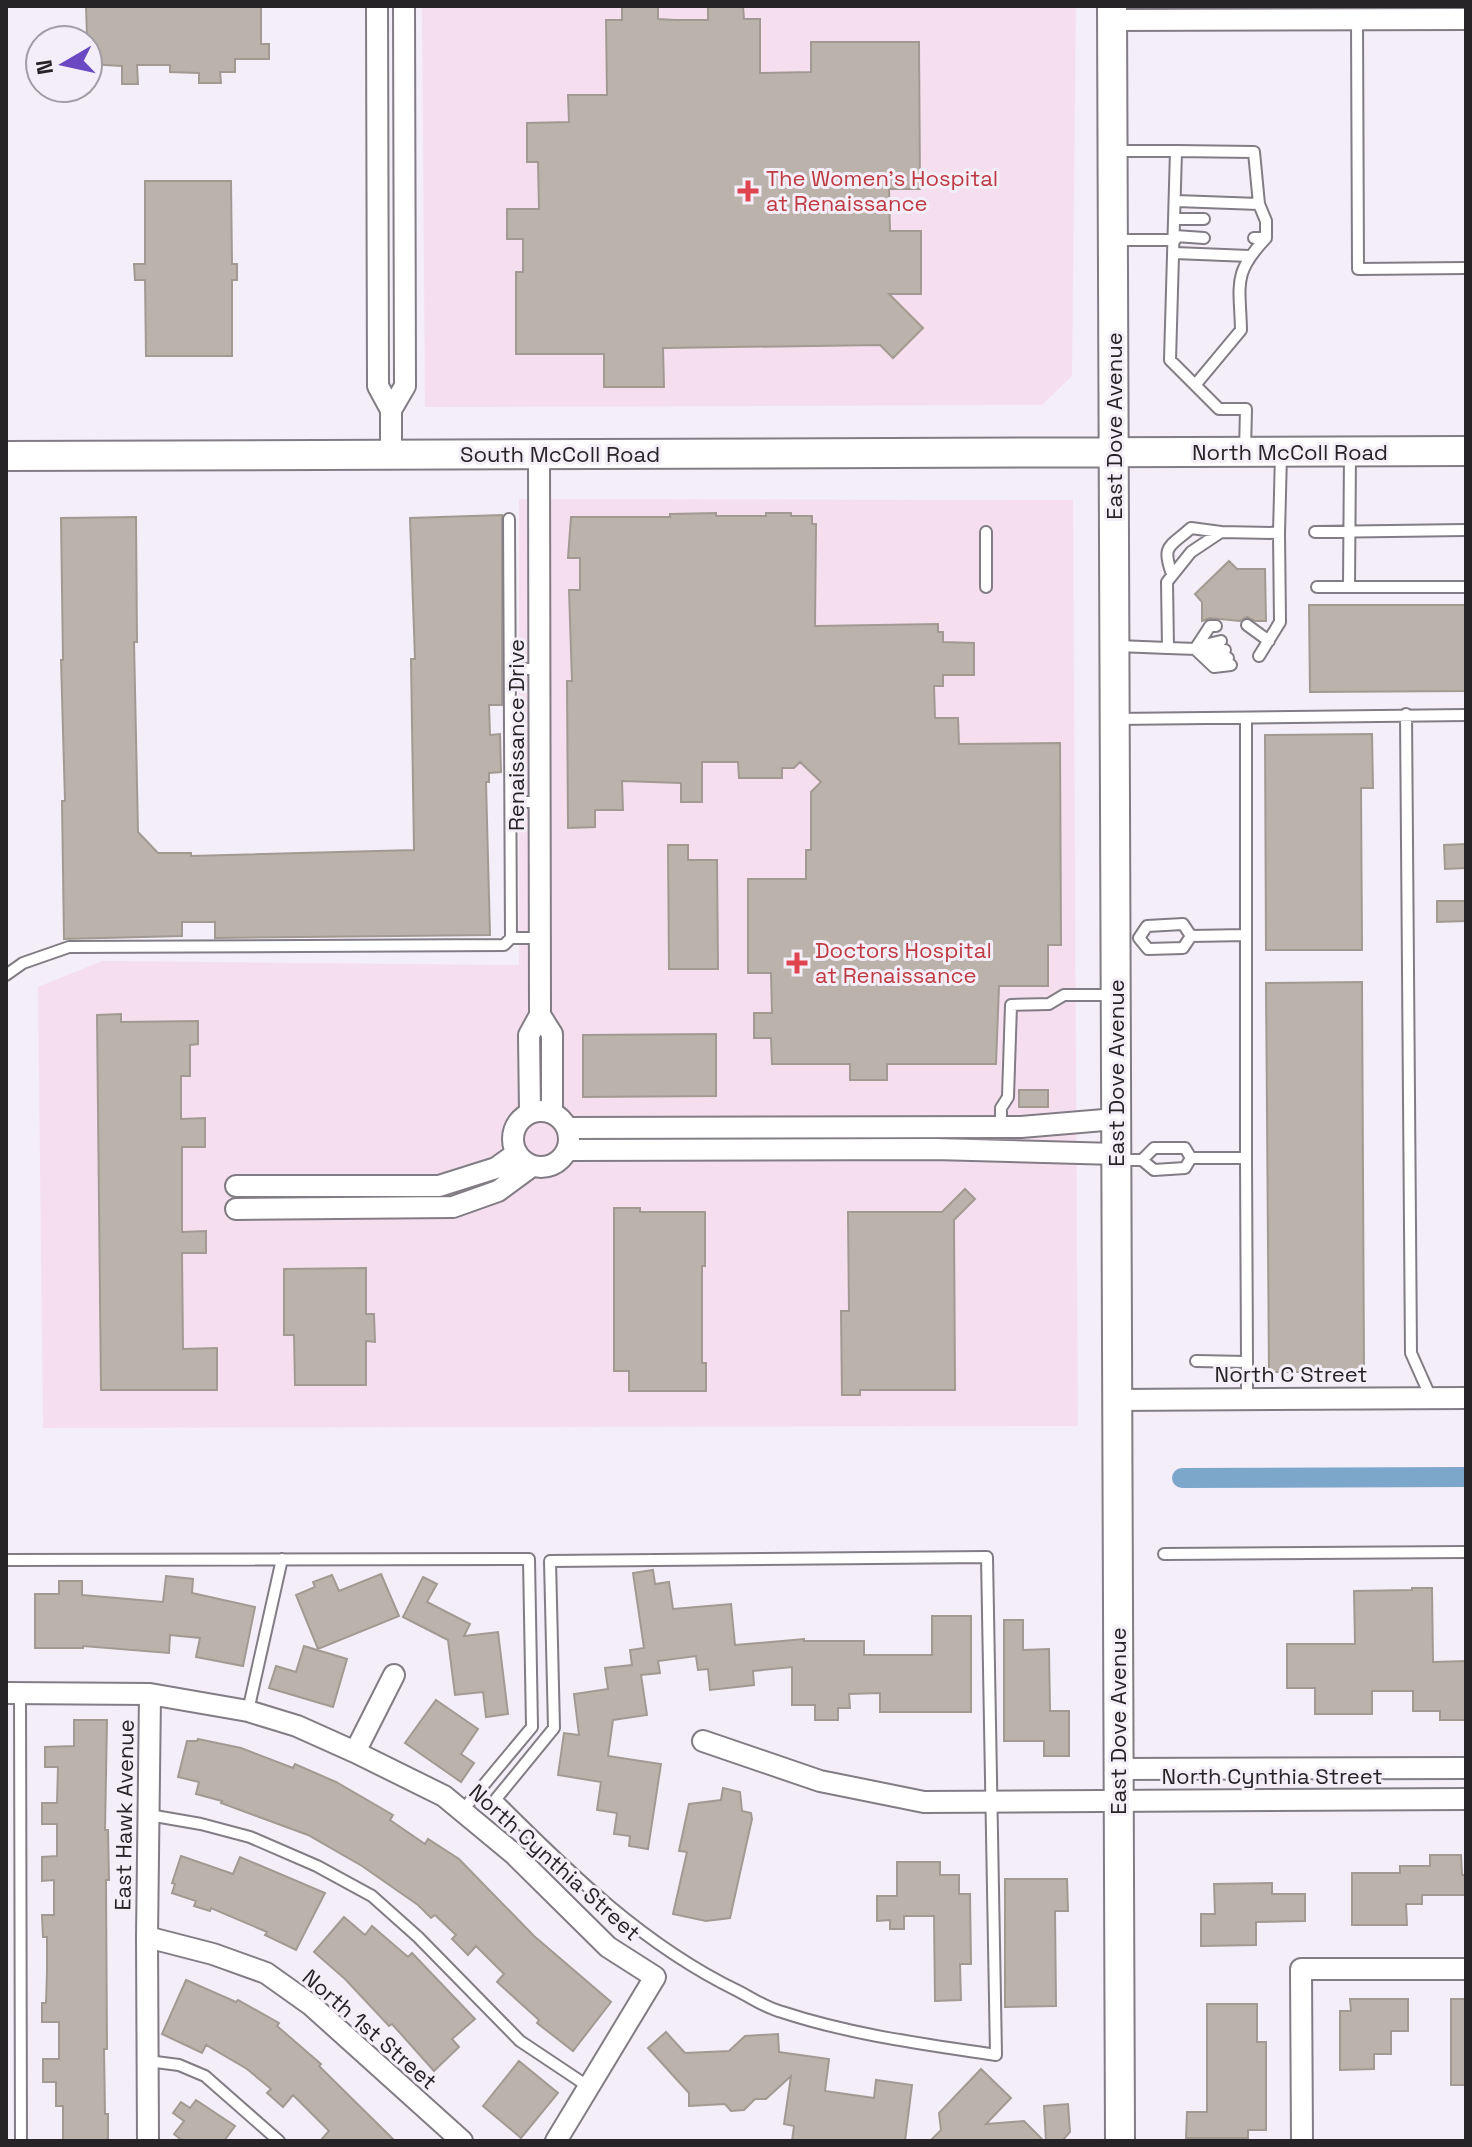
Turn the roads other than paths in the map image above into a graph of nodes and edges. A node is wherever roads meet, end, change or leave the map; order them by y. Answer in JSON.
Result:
{"nodes":[{"id":1,"x":1112,"y":13,"type":"edge"},
{"id":2,"x":377,"y":16,"type":"edge"},
{"id":3,"x":404,"y":16,"type":"edge"},
{"id":4,"x":1466,"y":19,"type":"edge"},
{"id":5,"x":1357,"y":20,"type":"junction"},
{"id":6,"x":1112,"y":151,"type":"junction"},
{"id":7,"x":1176,"y":151,"type":"junction"},
{"id":8,"x":404,"y":154,"type":"junction"},
{"id":9,"x":377,"y":155,"type":"junction"},
{"id":10,"x":1176,"y":201,"type":"junction"},
{"id":11,"x":1259,"y":204,"type":"junction"},
{"id":12,"x":1176,"y":219,"type":"junction"},
{"id":13,"x":1204,"y":219,"type":"dead end"},
{"id":14,"x":1254,"y":220,"type":"dead end"},
{"id":15,"x":1266,"y":221,"type":"junction"},
{"id":16,"x":1175,"y":238,"type":"junction"},
{"id":17,"x":1204,"y":238,"type":"dead end"},
{"id":18,"x":1254,"y":238,"type":"dead end"},
{"id":19,"x":1266,"y":238,"type":"junction"},
{"id":20,"x":1113,"y":240,"type":"junction"},
{"id":21,"x":1175,"y":253,"type":"junction"},
{"id":22,"x":1249,"y":256,"type":"junction"},
{"id":23,"x":1466,"y":268,"type":"edge"},
{"id":24,"x":1196,"y":384,"type":"junction"},
{"id":25,"x":391,"y":410,"type":"junction"},
{"id":26,"x":1350,"y":451,"type":"junction"},
{"id":27,"x":1466,"y":451,"type":"edge"},
{"id":28,"x":1245,"y":452,"type":"junction"},
{"id":29,"x":1281,"y":452,"type":"junction"},
{"id":30,"x":1114,"y":453,"type":"junction"},
{"id":31,"x":539,"y":454,"type":"junction"},
{"id":32,"x":391,"y":455,"type":"junction"},
{"id":33,"x":6,"y":456,"type":"edge"},
{"id":34,"x":509,"y":519,"type":"dead end"},
{"id":35,"x":1466,"y":530,"type":"edge"},
{"id":36,"x":986,"y":532,"type":"dead end"},
{"id":37,"x":1221,"y":532,"type":"junction"},
{"id":38,"x":1315,"y":532,"type":"dead end"},
{"id":39,"x":1350,"y":532,"type":"junction"},
{"id":40,"x":1279,"y":533,"type":"junction"},
{"id":41,"x":1172,"y":574,"type":"junction"},
{"id":42,"x":986,"y":587,"type":"dead end"},
{"id":43,"x":1317,"y":587,"type":"dead end"},
{"id":44,"x":1349,"y":587,"type":"junction"},
{"id":45,"x":1466,"y":587,"type":"edge"},
{"id":46,"x":1269,"y":641,"type":"junction"},
{"id":47,"x":1223,"y":645,"type":"junction"},
{"id":48,"x":1115,"y":646,"type":"junction"},
{"id":49,"x":1168,"y":648,"type":"junction"},
{"id":50,"x":1195,"y":649,"type":"junction"},
{"id":51,"x":510,"y":669,"type":"junction"},
{"id":52,"x":539,"y":669,"type":"junction"},
{"id":53,"x":1406,"y":714,"type":"junction"},
{"id":54,"x":1466,"y":715,"type":"edge"},
{"id":55,"x":1246,"y":718,"type":"junction"},
{"id":56,"x":1116,"y":719,"type":"junction"},
{"id":57,"x":511,"y":802,"type":"junction"},
{"id":58,"x":540,"y":802,"type":"junction"},
{"id":59,"x":1246,"y":935,"type":"junction"},
{"id":60,"x":1191,"y":936,"type":"junction"},
{"id":61,"x":511,"y":938,"type":"junction"},
{"id":62,"x":541,"y":938,"type":"junction"},
{"id":63,"x":1128,"y":938,"type":"junction"},
{"id":64,"x":6,"y":975,"type":"edge"},
{"id":65,"x":1116,"y":995,"type":"junction"},
{"id":66,"x":540,"y":1015,"type":"junction"},
{"id":67,"x":530,"y":1113,"type":"junction"},
{"id":68,"x":552,"y":1113,"type":"junction"},
{"id":69,"x":1116,"y":1119,"type":"junction"},
{"id":70,"x":934,"y":1126,"type":"junction"},
{"id":71,"x":734,"y":1127,"type":"junction"},
{"id":72,"x":777,"y":1127,"type":"junction"},
{"id":73,"x":885,"y":1127,"type":"junction"},
{"id":74,"x":1001,"y":1127,"type":"junction"},
{"id":75,"x":567,"y":1128,"type":"junction"},
{"id":76,"x":671,"y":1128,"type":"junction"},
{"id":77,"x":672,"y":1149,"type":"junction"},
{"id":78,"x":734,"y":1149,"type":"junction"},
{"id":79,"x":777,"y":1149,"type":"junction"},
{"id":80,"x":885,"y":1149,"type":"junction"},
{"id":81,"x":935,"y":1149,"type":"junction"},
{"id":82,"x":567,"y":1150,"type":"junction"},
{"id":83,"x":1001,"y":1150,"type":"junction"},
{"id":84,"x":1125,"y":1158,"type":"junction"},
{"id":85,"x":1191,"y":1158,"type":"junction"},
{"id":86,"x":1246,"y":1158,"type":"junction"},
{"id":87,"x":524,"y":1160,"type":"junction"},
{"id":88,"x":500,"y":1177,"type":"junction"},
{"id":89,"x":236,"y":1186,"type":"dead end"},
{"id":90,"x":288,"y":1186,"type":"junction"},
{"id":91,"x":439,"y":1186,"type":"junction"},
{"id":92,"x":289,"y":1208,"type":"junction"},
{"id":93,"x":438,"y":1208,"type":"junction"},
{"id":94,"x":236,"y":1209,"type":"dead end"},
{"id":95,"x":1196,"y":1361,"type":"dead end"},
{"id":96,"x":1247,"y":1362,"type":"junction"},
{"id":97,"x":1247,"y":1398,"type":"junction"},
{"id":98,"x":1431,"y":1398,"type":"junction"},
{"id":99,"x":1466,"y":1398,"type":"edge"},
{"id":100,"x":1117,"y":1400,"type":"junction"},
{"id":101,"x":1466,"y":1552,"type":"edge"},
{"id":102,"x":1164,"y":1554,"type":"dead end"},
{"id":103,"x":282,"y":1559,"type":"junction"},
{"id":104,"x":6,"y":1560,"type":"edge"},
{"id":105,"x":394,"y":1675,"type":"dead end"},
{"id":106,"x":13,"y":1693,"type":"edge"},
{"id":107,"x":150,"y":1694,"type":"junction"},
{"id":108,"x":248,"y":1711,"type":"junction"},
{"id":109,"x":703,"y":1741,"type":"dead end"},
{"id":110,"x":355,"y":1752,"type":"junction"},
{"id":111,"x":1466,"y":1768,"type":"edge"},
{"id":112,"x":1118,"y":1769,"type":"junction"},
{"id":113,"x":1466,"y":1799,"type":"edge"},
{"id":114,"x":990,"y":1801,"type":"junction"},
{"id":115,"x":1119,"y":1801,"type":"junction"},
{"id":116,"x":462,"y":1811,"type":"junction"},
{"id":117,"x":149,"y":1815,"type":"junction"},
{"id":118,"x":147,"y":1937,"type":"junction"},
{"id":119,"x":1466,"y":1969,"type":"edge"},
{"id":120,"x":21,"y":1978,"type":"junction"},
{"id":121,"x":6,"y":1979,"type":"edge"},
{"id":122,"x":148,"y":2061,"type":"junction"},
{"id":123,"x":589,"y":2087,"type":"junction"},
{"id":124,"x":21,"y":2141,"type":"edge"},
{"id":125,"x":148,"y":2141,"type":"edge"},
{"id":126,"x":279,"y":2141,"type":"edge"},
{"id":127,"x":462,"y":2141,"type":"edge"},
{"id":128,"x":556,"y":2141,"type":"edge"},
{"id":129,"x":1120,"y":2141,"type":"edge"},
{"id":130,"x":1302,"y":2141,"type":"edge"}],
"edges":[{"from":1,"to":5,"type":"street"},
{"from":1,"to":6,"type":"main road","name":"East Dove Avenue"},
{"from":2,"to":3,"type":"street"},
{"from":2,"to":9,"type":"street"},
{"from":3,"to":8,"type":"street"},
{"from":4,"to":5,"type":"street"},
{"from":5,"to":23,"type":"lane"},
{"from":6,"to":7,"type":"lane"},
{"from":6,"to":20,"type":"main road","name":"East Dove Avenue"},
{"from":7,"to":10,"type":"lane"},
{"from":7,"to":11,"type":"lane"},
{"from":8,"to":9,"type":"street"},
{"from":8,"to":25,"type":"street"},
{"from":9,"to":25,"type":"street"},
{"from":10,"to":11,"type":"lane"},
{"from":10,"to":12,"type":"lane"},
{"from":11,"to":15,"type":"lane"},
{"from":12,"to":13,"type":"lane"},
{"from":12,"to":16,"type":"lane"},
{"from":14,"to":15,"type":"lane"},
{"from":15,"to":19,"type":"lane"},
{"from":16,"to":17,"type":"lane"},
{"from":16,"to":20,"type":"lane"},
{"from":16,"to":21,"type":"lane"},
{"from":18,"to":19,"type":"lane"},
{"from":19,"to":22,"type":"lane"},
{"from":20,"to":30,"type":"main road","name":"East Dove Avenue"},
{"from":21,"to":22,"type":"lane"},
{"from":21,"to":24,"type":"lane"},
{"from":22,"to":24,"type":"lane"},
{"from":24,"to":28,"type":"lane"},
{"from":25,"to":32,"type":"street"},
{"from":26,"to":27,"type":"main road","name":"North McColl Road"},
{"from":26,"to":29,"type":"main road","name":"North McColl Road"},
{"from":26,"to":39,"type":"lane"},
{"from":28,"to":29,"type":"main road","name":"North McColl Road"},
{"from":28,"to":30,"type":"main road","name":"North McColl Road"},
{"from":29,"to":40,"type":"lane"},
{"from":30,"to":31,"type":"main road","name":"South McColl Road"},
{"from":30,"to":48,"type":"main road","name":"East Dove Avenue"},
{"from":31,"to":32,"type":"main road","name":"South McColl Road"},
{"from":31,"to":52,"type":"street","name":"Renaissance Drive"},
{"from":32,"to":33,"type":"main road","name":"South McColl Road"},
{"from":34,"to":51,"type":"lane"},
{"from":35,"to":39,"type":"lane"},
{"from":36,"to":42,"type":"lane"},
{"from":37,"to":40,"type":"lane"},
{"from":37,"to":41,"type":"lane"},
{"from":37,"to":41,"type":"lane"},
{"from":38,"to":39,"type":"lane"},
{"from":39,"to":44,"type":"lane"},
{"from":40,"to":46,"type":"lane"},
{"from":41,"to":49,"type":"lane"},
{"from":43,"to":44,"type":"lane"},
{"from":44,"to":45,"type":"lane"},
{"from":46,"to":46,"type":"lane"},
{"from":47,"to":50,"type":"lane"},
{"from":47,"to":50,"type":"lane"},
{"from":47,"to":50,"type":"lane"},
{"from":48,"to":49,"type":"lane"},
{"from":48,"to":56,"type":"main road","name":"East Dove Avenue"},
{"from":49,"to":50,"type":"lane"},
{"from":51,"to":52,"type":"lane"},
{"from":51,"to":57,"type":"lane"},
{"from":52,"to":58,"type":"street","name":"Renaissance Drive"},
{"from":53,"to":54,"type":"lane"},
{"from":53,"to":55,"type":"lane"},
{"from":53,"to":98,"type":"lane"},
{"from":55,"to":56,"type":"lane"},
{"from":55,"to":59,"type":"lane"},
{"from":56,"to":63,"type":"main road","name":"East Dove Avenue"},
{"from":57,"to":58,"type":"lane"},
{"from":57,"to":61,"type":"lane"},
{"from":58,"to":62,"type":"street","name":"Renaissance Drive"},
{"from":59,"to":60,"type":"lane"},
{"from":59,"to":86,"type":"lane"},
{"from":60,"to":63,"type":"lane"},
{"from":60,"to":63,"type":"lane"},
{"from":61,"to":62,"type":"lane"},
{"from":61,"to":64,"type":"lane"},
{"from":62,"to":66,"type":"street","name":"Renaissance Drive"},
{"from":63,"to":65,"type":"main road","name":"East Dove Avenue"},
{"from":65,"to":69,"type":"main road","name":"East Dove Avenue"},
{"from":65,"to":74,"type":"lane"},
{"from":66,"to":67,"type":"street","name":"Renaissance Drive"},
{"from":66,"to":68,"type":"street","name":"Renaissance Drive"},
{"from":67,"to":68,"type":"street"},
{"from":67,"to":87,"type":"street"},
{"from":68,"to":75,"type":"street"},
{"from":69,"to":74,"type":"street"},
{"from":69,"to":84,"type":"main road","name":"East Dove Avenue"},
{"from":70,"to":73,"type":"street"},
{"from":70,"to":74,"type":"street"},
{"from":70,"to":81,"type":"street"},
{"from":71,"to":72,"type":"street"},
{"from":71,"to":76,"type":"street"},
{"from":71,"to":78,"type":"street"},
{"from":72,"to":73,"type":"street"},
{"from":72,"to":79,"type":"street"},
{"from":73,"to":80,"type":"street"},
{"from":74,"to":83,"type":"street"},
{"from":75,"to":76,"type":"street"},
{"from":75,"to":82,"type":"street"},
{"from":76,"to":77,"type":"street"},
{"from":77,"to":78,"type":"street"},
{"from":77,"to":82,"type":"street"},
{"from":78,"to":79,"type":"street"},
{"from":79,"to":80,"type":"street"},
{"from":80,"to":81,"type":"street"},
{"from":81,"to":83,"type":"street"},
{"from":82,"to":87,"type":"street"},
{"from":83,"to":84,"type":"street"},
{"from":84,"to":85,"type":"lane"},
{"from":84,"to":85,"type":"lane"},
{"from":84,"to":100,"type":"main road","name":"East Dove Avenue"},
{"from":85,"to":86,"type":"lane"},
{"from":86,"to":96,"type":"lane"},
{"from":87,"to":88,"type":"street"},
{"from":88,"to":91,"type":"street"},
{"from":88,"to":93,"type":"street"},
{"from":89,"to":90,"type":"street"},
{"from":90,"to":91,"type":"street"},
{"from":90,"to":92,"type":"street"},
{"from":91,"to":93,"type":"street"},
{"from":92,"to":93,"type":"street"},
{"from":92,"to":94,"type":"street"},
{"from":95,"to":96,"type":"lane"},
{"from":96,"to":97,"type":"lane"},
{"from":97,"to":98,"type":"street","name":"North C Street"},
{"from":97,"to":100,"type":"street","name":"North C Street"},
{"from":98,"to":99,"type":"street","name":"North C Street"},
{"from":100,"to":112,"type":"main road","name":"East Dove Avenue"},
{"from":101,"to":102,"type":"lane"},
{"from":103,"to":104,"type":"lane"},
{"from":103,"to":108,"type":"lane"},
{"from":103,"to":116,"type":"lane"},
{"from":105,"to":110,"type":"street"},
{"from":106,"to":107,"type":"street","name":"North Cynthia Street"},
{"from":106,"to":120,"type":"lane"},
{"from":107,"to":108,"type":"street","name":"North Cynthia Street"},
{"from":107,"to":117,"type":"street","name":"East Hawk Avenue"},
{"from":108,"to":110,"type":"street","name":"North Cynthia Street"},
{"from":109,"to":114,"type":"street","name":"North Cynthia Street"},
{"from":110,"to":116,"type":"street","name":"North Cynthia Street"},
{"from":111,"to":112,"type":"street","name":"North Cynthia Street"},
{"from":112,"to":115,"type":"main road","name":"East Dove Avenue"},
{"from":113,"to":115,"type":"street","name":"North Cynthia Street"},
{"from":114,"to":114,"type":"lane"},
{"from":114,"to":115,"type":"street","name":"North Cynthia Street"},
{"from":115,"to":129,"type":"main road","name":"East Dove Avenue"},
{"from":116,"to":123,"type":"street","name":"North Cynthia Street"},
{"from":117,"to":118,"type":"street","name":"East Hawk Avenue"},
{"from":117,"to":123,"type":"lane"},
{"from":118,"to":122,"type":"street","name":"East Hawk Avenue"},
{"from":118,"to":127,"type":"street","name":"North 1st Street"},
{"from":119,"to":130,"type":"street"},
{"from":120,"to":121,"type":"lane"},
{"from":120,"to":124,"type":"lane"},
{"from":122,"to":125,"type":"street","name":"East Hawk Avenue"},
{"from":122,"to":126,"type":"lane"},
{"from":123,"to":128,"type":"street"}]}
